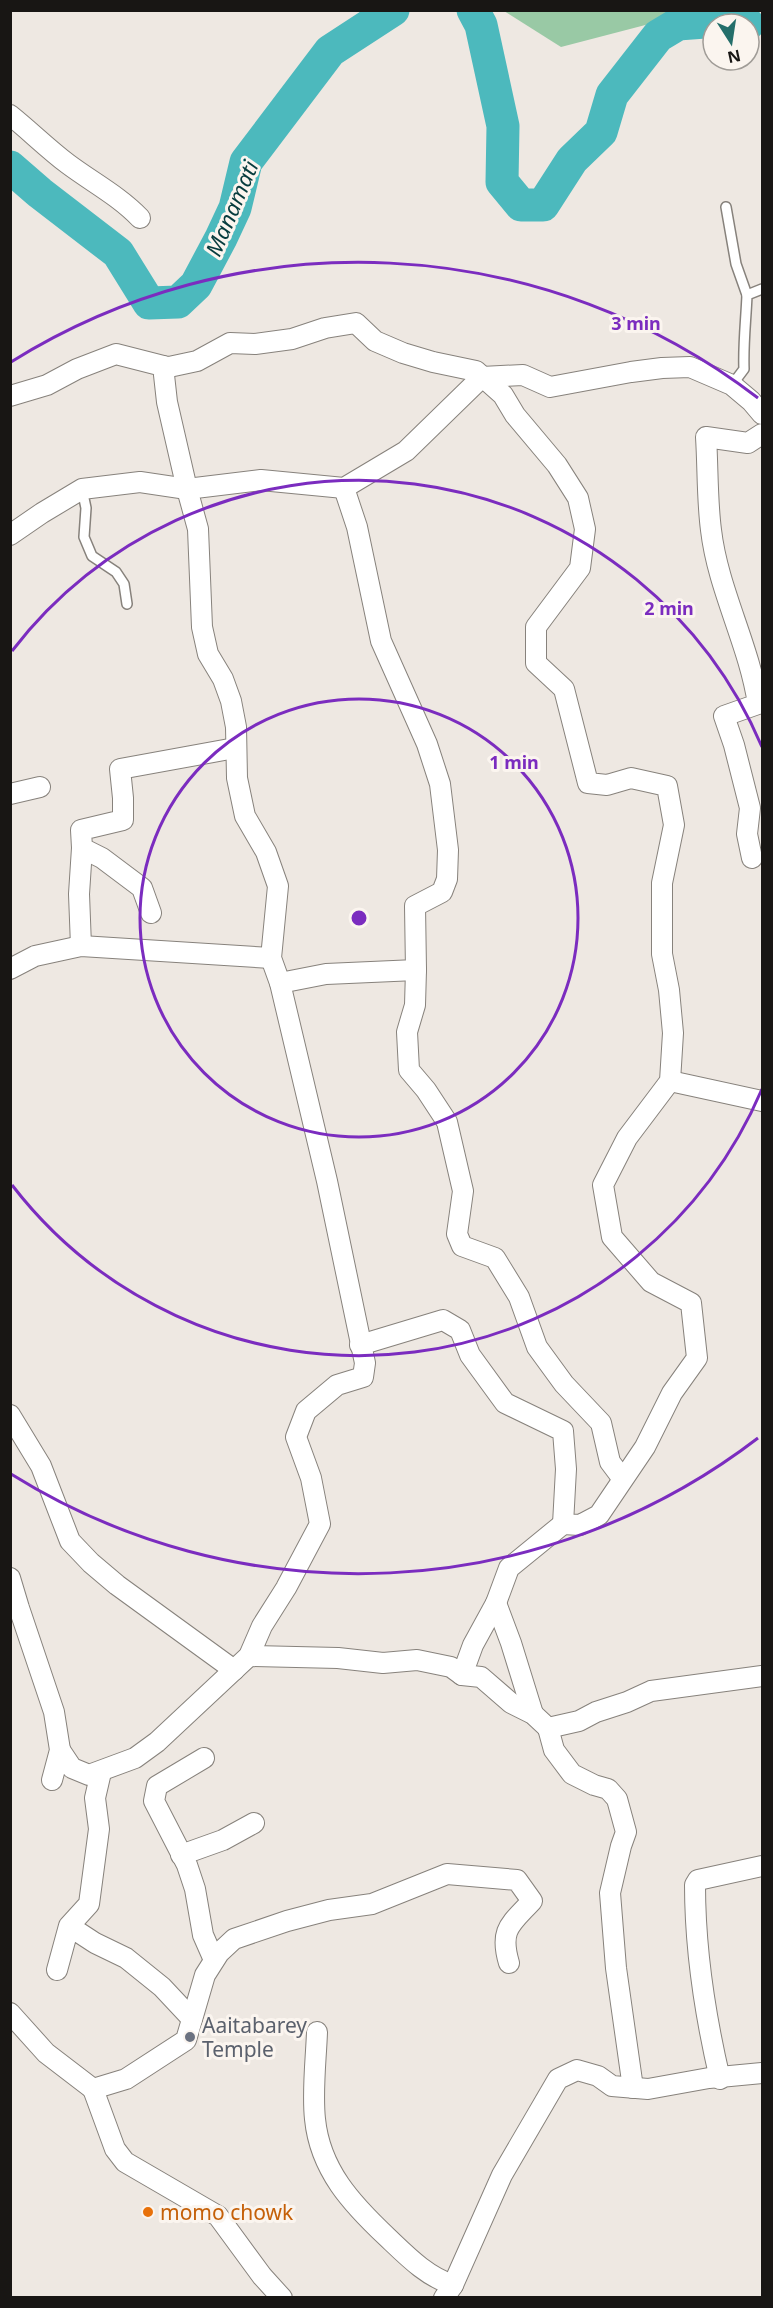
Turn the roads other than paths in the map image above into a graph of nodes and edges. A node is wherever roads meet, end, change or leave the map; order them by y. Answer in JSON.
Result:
{"nodes":[{"id":1,"x":10,"y":116,"type":"edge"},
{"id":2,"x":726,"y":207,"type":"dead end"},
{"id":3,"x":140,"y":218,"type":"dead end"},
{"id":4,"x":762,"y":289,"type":"edge"},
{"id":5,"x":747,"y":296,"type":"junction"},
{"id":6,"x":163,"y":366,"type":"junction"},
{"id":7,"x":482,"y":377,"type":"junction"},
{"id":8,"x":732,"y":385,"type":"junction"},
{"id":9,"x":10,"y":396,"type":"edge"},
{"id":10,"x":762,"y":414,"type":"edge"},
{"id":11,"x":762,"y":434,"type":"edge"},
{"id":12,"x":344,"y":488,"type":"junction"},
{"id":13,"x":82,"y":489,"type":"junction"},
{"id":14,"x":187,"y":489,"type":"junction"},
{"id":15,"x":10,"y":535,"type":"edge"},
{"id":16,"x":127,"y":604,"type":"dead end"},
{"id":17,"x":235,"y":748,"type":"junction"},
{"id":18,"x":40,"y":788,"type":"dead end"},
{"id":19,"x":10,"y":794,"type":"edge"},
{"id":20,"x":82,"y":848,"type":"junction"},
{"id":21,"x":752,"y":858,"type":"dead end"},
{"id":22,"x":151,"y":913,"type":"dead end"},
{"id":23,"x":81,"y":946,"type":"junction"},
{"id":24,"x":271,"y":958,"type":"junction"},
{"id":25,"x":10,"y":969,"type":"edge"},
{"id":26,"x":416,"y":970,"type":"junction"},
{"id":27,"x":280,"y":983,"type":"junction"},
{"id":28,"x":670,"y":1081,"type":"junction"},
{"id":29,"x":762,"y":1101,"type":"edge"},
{"id":30,"x":360,"y":1345,"type":"junction"},
{"id":31,"x":10,"y":1415,"type":"edge"},
{"id":32,"x":622,"y":1478,"type":"junction"},
{"id":33,"x":563,"y":1524,"type":"junction"},
{"id":34,"x":10,"y":1578,"type":"edge"},
{"id":35,"x":496,"y":1603,"type":"junction"},
{"id":36,"x":249,"y":1656,"type":"junction"},
{"id":37,"x":234,"y":1670,"type":"junction"},
{"id":38,"x":462,"y":1675,"type":"junction"},
{"id":39,"x":762,"y":1676,"type":"edge"},
{"id":40,"x":533,"y":1714,"type":"junction"},
{"id":41,"x":548,"y":1728,"type":"junction"},
{"id":42,"x":60,"y":1750,"type":"junction"},
{"id":43,"x":204,"y":1758,"type":"dead end"},
{"id":44,"x":102,"y":1772,"type":"junction"},
{"id":45,"x":52,"y":1780,"type":"dead end"},
{"id":46,"x":254,"y":1823,"type":"dead end"},
{"id":47,"x":181,"y":1855,"type":"junction"},
{"id":48,"x":762,"y":1866,"type":"edge"},
{"id":49,"x":214,"y":1960,"type":"junction"},
{"id":50,"x":508,"y":1963,"type":"dead end"},
{"id":51,"x":10,"y":2013,"type":"edge"},
{"id":52,"x":192,"y":2019,"type":"junction"},
{"id":53,"x":317,"y":2032,"type":"dead end"},
{"id":54,"x":762,"y":2073,"type":"edge"},
{"id":55,"x":720,"y":2079,"type":"junction"},
{"id":56,"x":633,"y":2088,"type":"junction"},
{"id":57,"x":93,"y":2089,"type":"junction"},
{"id":58,"x":448,"y":2291,"type":"edge"},
{"id":59,"x":282,"y":2298,"type":"edge"}],
"edges":[{"from":1,"to":3,"type":"street"},
{"from":2,"to":5,"type":"lane"},
{"from":4,"to":5,"type":"lane"},
{"from":5,"to":8,"type":"lane"},
{"from":6,"to":7,"type":"street"},
{"from":6,"to":9,"type":"street"},
{"from":6,"to":14,"type":"street"},
{"from":7,"to":8,"type":"street"},
{"from":7,"to":12,"type":"street"},
{"from":7,"to":28,"type":"street"},
{"from":8,"to":10,"type":"street"},
{"from":11,"to":21,"type":"street"},
{"from":12,"to":14,"type":"street"},
{"from":12,"to":26,"type":"street"},
{"from":13,"to":14,"type":"street"},
{"from":13,"to":15,"type":"street"},
{"from":13,"to":16,"type":"lane"},
{"from":14,"to":17,"type":"street"},
{"from":17,"to":20,"type":"street"},
{"from":17,"to":24,"type":"street"},
{"from":18,"to":19,"type":"street"},
{"from":20,"to":22,"type":"street"},
{"from":20,"to":23,"type":"street"},
{"from":23,"to":24,"type":"street"},
{"from":23,"to":25,"type":"street"},
{"from":24,"to":27,"type":"street"},
{"from":26,"to":27,"type":"street"},
{"from":26,"to":32,"type":"street"},
{"from":27,"to":30,"type":"street"},
{"from":28,"to":29,"type":"street"},
{"from":28,"to":32,"type":"street"},
{"from":30,"to":33,"type":"street"},
{"from":30,"to":36,"type":"street"},
{"from":31,"to":37,"type":"street"},
{"from":32,"to":33,"type":"street"},
{"from":33,"to":35,"type":"street"},
{"from":34,"to":42,"type":"street"},
{"from":35,"to":38,"type":"street"},
{"from":35,"to":40,"type":"street"},
{"from":36,"to":37,"type":"street"},
{"from":36,"to":38,"type":"street"},
{"from":37,"to":44,"type":"street"},
{"from":38,"to":40,"type":"street"},
{"from":39,"to":41,"type":"street"},
{"from":40,"to":41,"type":"street"},
{"from":41,"to":56,"type":"street"},
{"from":42,"to":44,"type":"street"},
{"from":42,"to":45,"type":"street"},
{"from":43,"to":47,"type":"street"},
{"from":44,"to":52,"type":"street"},
{"from":46,"to":47,"type":"street"},
{"from":47,"to":49,"type":"street"},
{"from":48,"to":55,"type":"street"},
{"from":49,"to":50,"type":"street"},
{"from":49,"to":52,"type":"street"},
{"from":51,"to":57,"type":"street"},
{"from":52,"to":57,"type":"street"},
{"from":53,"to":58,"type":"street"},
{"from":54,"to":55,"type":"street"},
{"from":55,"to":56,"type":"street"},
{"from":56,"to":58,"type":"street"},
{"from":57,"to":59,"type":"street"}]}
